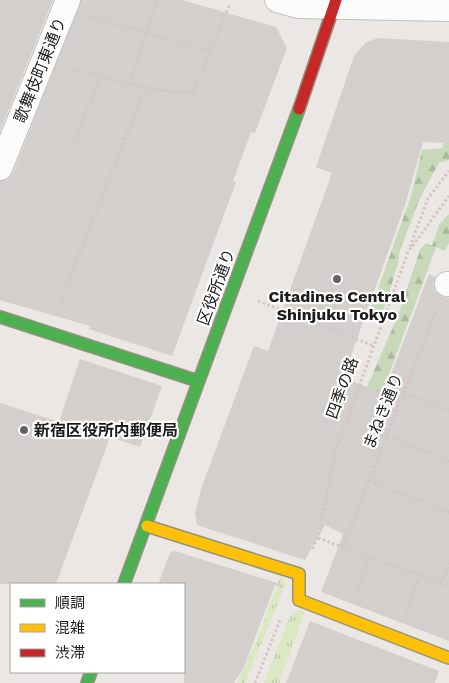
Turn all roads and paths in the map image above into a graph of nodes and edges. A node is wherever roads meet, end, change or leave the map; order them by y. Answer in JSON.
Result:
{"nodes":[{"id":1,"x":157,"y":0,"type":"edge"},
{"id":2,"x":278,"y":0,"type":"edge"},
{"id":3,"x":336,"y":3,"type":"edge"},
{"id":4,"x":66,"y":5,"type":"edge"},
{"id":5,"x":229,"y":6,"type":"dead end"},
{"id":6,"x":449,"y":10,"type":"edge"},
{"id":7,"x":145,"y":33,"type":"junction"},
{"id":8,"x":211,"y":52,"type":"junction"},
{"id":9,"x":44,"y":60,"type":"junction"},
{"id":10,"x":101,"y":77,"type":"junction"},
{"id":11,"x":130,"y":84,"type":"junction"},
{"id":12,"x":146,"y":87,"type":"junction"},
{"id":13,"x":74,"y":141,"type":"dead end"},
{"id":14,"x":0,"y":168,"type":"edge"},
{"id":15,"x":449,"y":172,"type":"edge"},
{"id":16,"x":449,"y":196,"type":"edge"},
{"id":17,"x":408,"y":252,"type":"junction"},
{"id":18,"x":448,"y":284,"type":"edge"},
{"id":19,"x":258,"y":301,"type":"dead end"},
{"id":20,"x":0,"y":317,"type":"edge"},
{"id":21,"x":48,"y":332,"type":"junction"},
{"id":22,"x":374,"y":346,"type":"junction"},
{"id":23,"x":198,"y":381,"type":"junction"},
{"id":24,"x":404,"y":392,"type":"junction"},
{"id":25,"x":449,"y":410,"type":"edge"},
{"id":26,"x":386,"y":436,"type":"junction"},
{"id":27,"x":449,"y":460,"type":"edge"},
{"id":28,"x":369,"y":481,"type":"junction"},
{"id":29,"x":449,"y":512,"type":"edge"},
{"id":30,"x":146,"y":526,"type":"junction"},
{"id":31,"x":343,"y":547,"type":"junction"},
{"id":32,"x":370,"y":557,"type":"junction"},
{"id":33,"x":449,"y":563,"type":"edge"},
{"id":34,"x":420,"y":575,"type":"junction"},
{"id":35,"x":124,"y":583,"type":"edge"},
{"id":36,"x":442,"y":583,"type":"junction"},
{"id":37,"x":449,"y":586,"type":"edge"},
{"id":38,"x":299,"y":600,"type":"junction"},
{"id":39,"x":348,"y":619,"type":"junction"},
{"id":40,"x":396,"y":638,"type":"junction"},
{"id":41,"x":449,"y":658,"type":"edge"},
{"id":42,"x":255,"y":683,"type":"edge"}],
"edges":[{"from":1,"to":7,"type":"path"},
{"from":2,"to":3,"type":"street"},
{"from":3,"to":6,"type":"street"},
{"from":3,"to":23,"type":"street","name":"区役所通り"},
{"from":4,"to":7,"type":"path"},
{"from":4,"to":9,"type":"street","name":"歌舞伎町東通り"},
{"from":5,"to":8,"type":"path"},
{"from":7,"to":8,"type":"path"},
{"from":7,"to":11,"type":"path"},
{"from":8,"to":12,"type":"path"},
{"from":9,"to":10,"type":"path"},
{"from":9,"to":14,"type":"street","name":"歌舞伎町東通り"},
{"from":10,"to":11,"type":"path"},
{"from":10,"to":13,"type":"path"},
{"from":11,"to":12,"type":"path"},
{"from":12,"to":21,"type":"path"},
{"from":15,"to":17,"type":"path","name":"四季の路"},
{"from":16,"to":17,"type":"path","name":"四季の路"},
{"from":17,"to":22,"type":"path","name":"四季の路"},
{"from":18,"to":24,"type":"path","name":"まねき通り"},
{"from":19,"to":22,"type":"path"},
{"from":20,"to":21,"type":"street"},
{"from":21,"to":23,"type":"street"},
{"from":22,"to":31,"type":"path","name":"四季の路"},
{"from":23,"to":30,"type":"street","name":"区役所通り"},
{"from":24,"to":25,"type":"path"},
{"from":24,"to":26,"type":"path","name":"まねき通り"},
{"from":26,"to":27,"type":"path"},
{"from":26,"to":28,"type":"path","name":"まねき通り"},
{"from":28,"to":29,"type":"path"},
{"from":28,"to":31,"type":"path","name":"まねき通り"},
{"from":30,"to":35,"type":"street","name":"区役所通り"},
{"from":30,"to":38,"type":"street"},
{"from":31,"to":32,"type":"path"},
{"from":32,"to":34,"type":"path"},
{"from":32,"to":39,"type":"path"},
{"from":33,"to":36,"type":"path"},
{"from":34,"to":36,"type":"path"},
{"from":34,"to":40,"type":"path"},
{"from":36,"to":37,"type":"path"},
{"from":38,"to":39,"type":"street"},
{"from":38,"to":42,"type":"path"},
{"from":39,"to":40,"type":"street"},
{"from":40,"to":41,"type":"street"}]}
